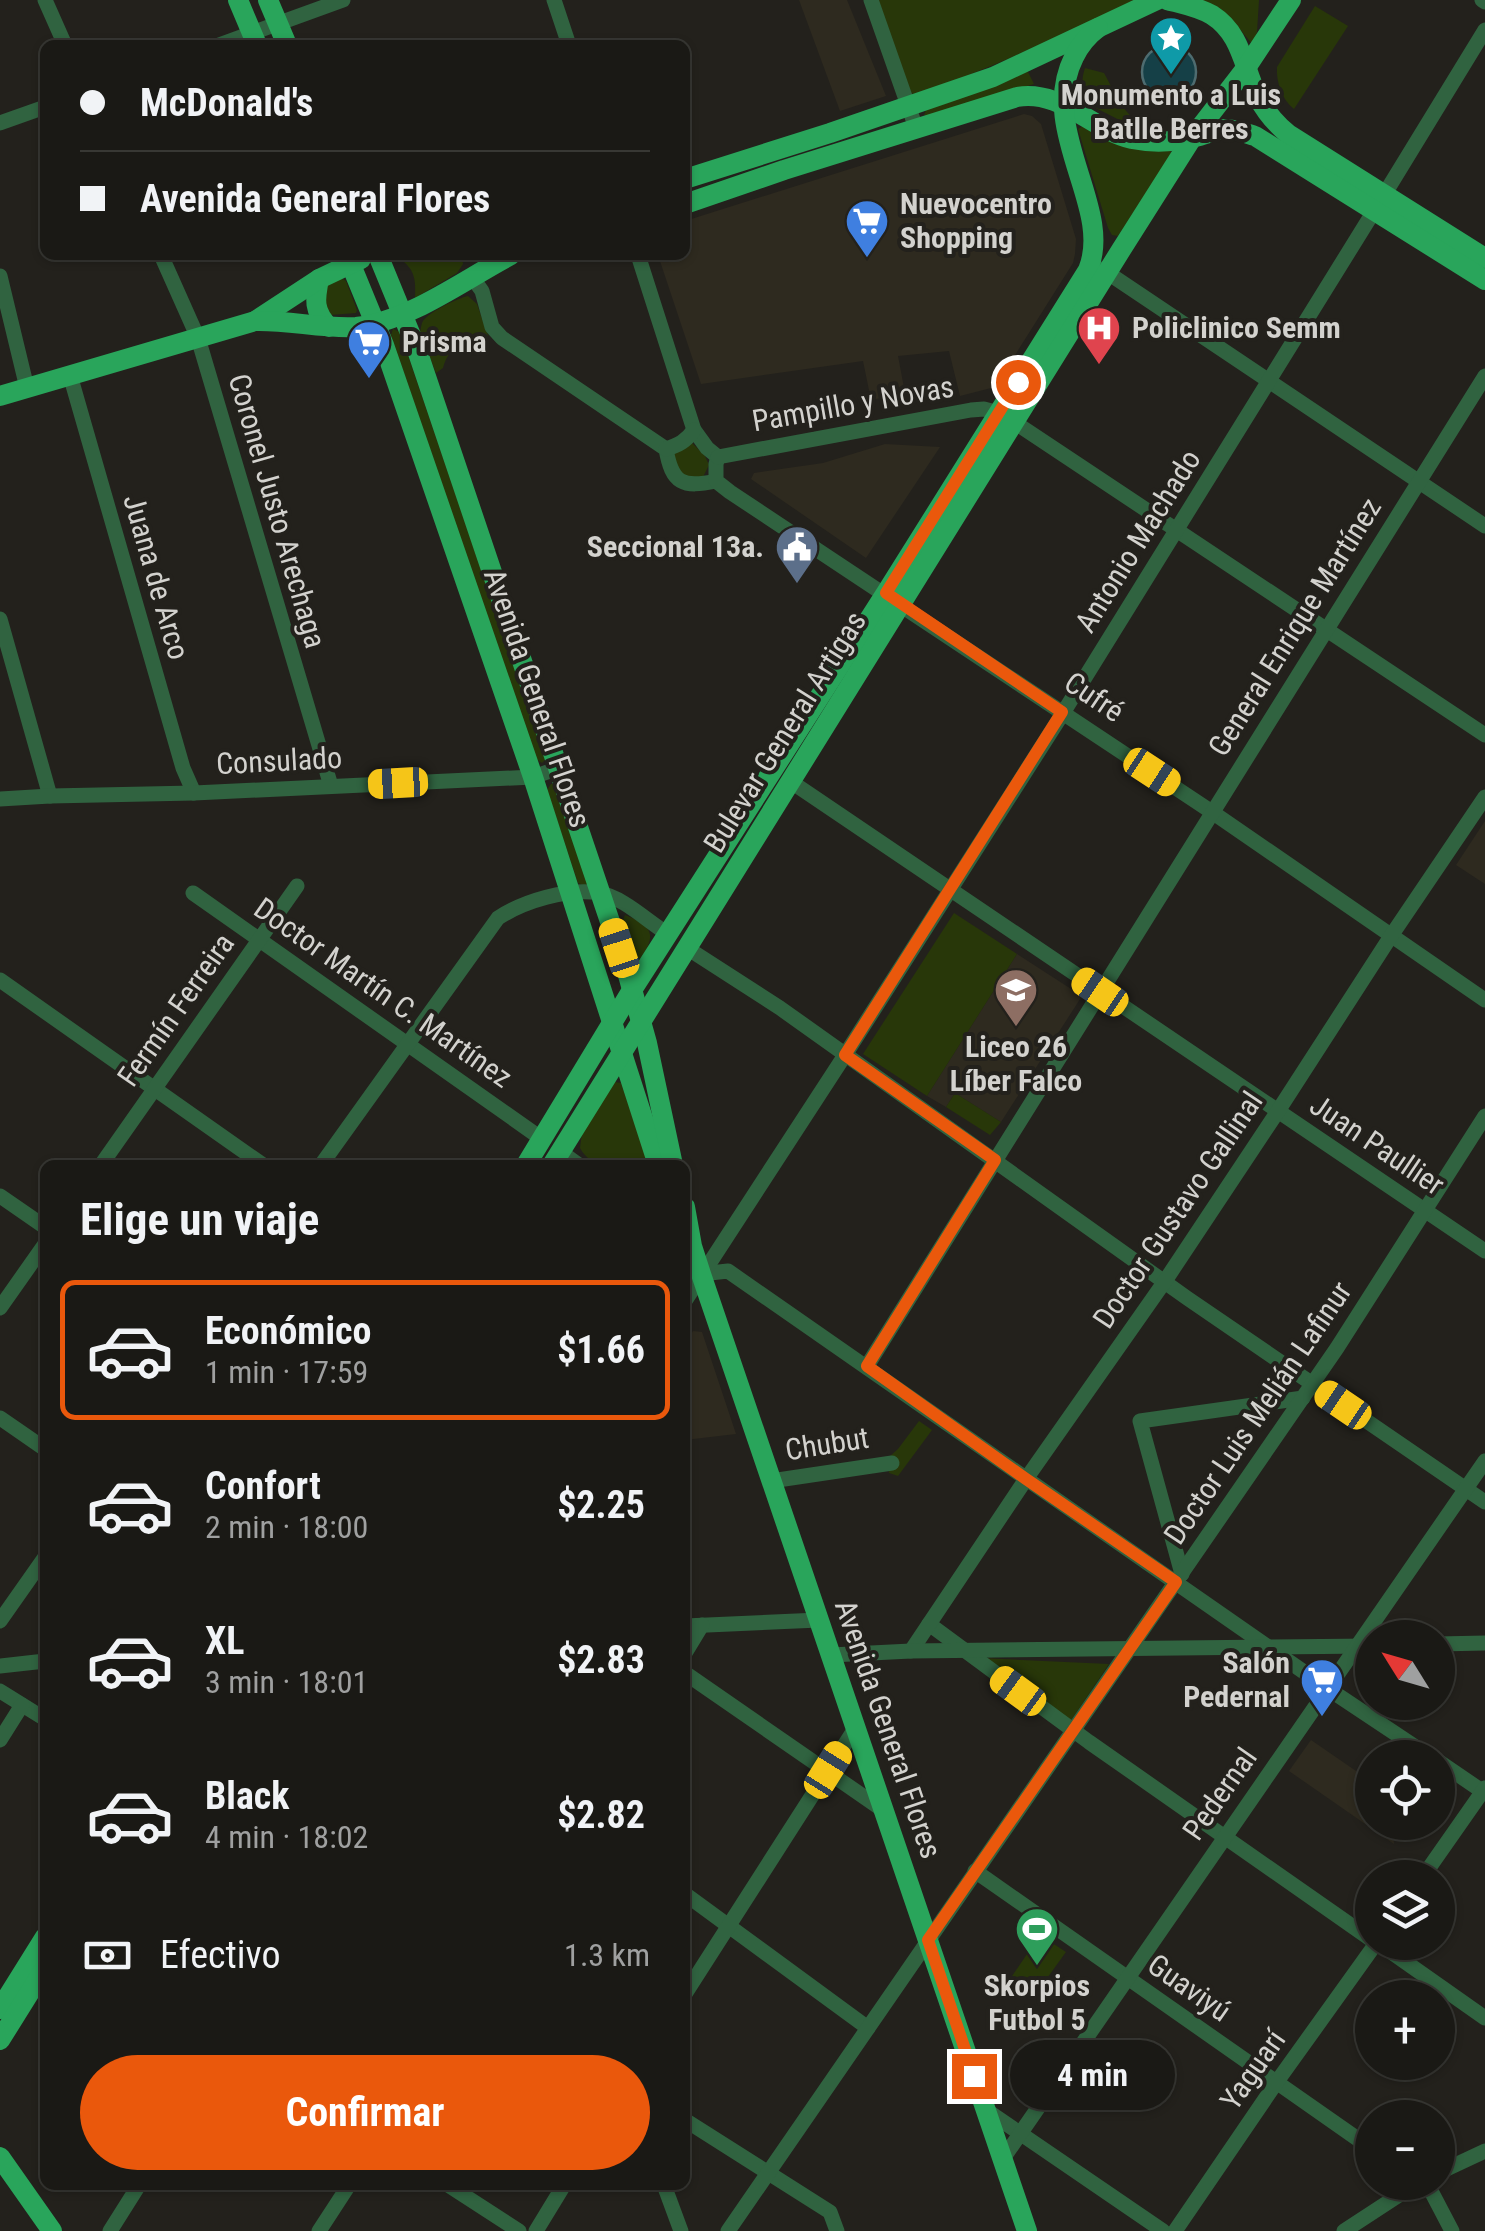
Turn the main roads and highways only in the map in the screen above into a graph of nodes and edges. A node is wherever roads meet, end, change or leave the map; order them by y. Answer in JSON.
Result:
{"nodes":[{"id":1,"x":238,"y":0,"type":"edge"},
{"id":2,"x":268,"y":0,"type":"edge"},
{"id":3,"x":1157,"y":0,"type":"edge"},
{"id":4,"x":1166,"y":0,"type":"edge"},
{"id":5,"x":1271,"y":0,"type":"edge"},
{"id":6,"x":1292,"y":0,"type":"edge"},
{"id":7,"x":1098,"y":28,"type":"junction"},
{"id":8,"x":1270,"y":29,"type":"junction"},
{"id":9,"x":255,"y":39,"type":"edge"},
{"id":10,"x":285,"y":40,"type":"edge"},
{"id":11,"x":1246,"y":68,"type":"junction"},
{"id":12,"x":1064,"y":106,"type":"junction"},
{"id":13,"x":1192,"y":138,"type":"junction"},
{"id":14,"x":690,"y":177,"type":"edge"},
{"id":15,"x":690,"y":202,"type":"edge"},
{"id":16,"x":1379,"y":203,"type":"junction"},
{"id":17,"x":1485,"y":258,"type":"edge"},
{"id":18,"x":349,"y":260,"type":"edge"},
{"id":19,"x":376,"y":260,"type":"edge"},
{"id":20,"x":473,"y":260,"type":"edge"},
{"id":21,"x":501,"y":260,"type":"edge"},
{"id":22,"x":1099,"y":268,"type":"junction"},
{"id":23,"x":472,"y":277,"type":"junction"},
{"id":24,"x":319,"y":278,"type":"junction"},
{"id":25,"x":1485,"y":280,"type":"edge"},
{"id":26,"x":402,"y":313,"type":"junction"},
{"id":27,"x":256,"y":321,"type":"junction"},
{"id":28,"x":376,"y":323,"type":"junction"},
{"id":29,"x":329,"y":326,"type":"junction"},
{"id":30,"x":0,"y":396,"type":"edge"},
{"id":31,"x":893,"y":598,"type":"junction"},
{"id":32,"x":680,"y":914,"type":"junction"},
{"id":33,"x":637,"y":1006,"type":"junction"},
{"id":34,"x":617,"y":1038,"type":"junction"},
{"id":35,"x":556,"y":1158,"type":"edge"},
{"id":36,"x":529,"y":1160,"type":"edge"},
{"id":37,"x":659,"y":1160,"type":"edge"},
{"id":38,"x":659,"y":1160,"type":"edge"},
{"id":39,"x":690,"y":1247,"type":"edge"},
{"id":40,"x":40,"y":1944,"type":"edge"},
{"id":41,"x":40,"y":1976,"type":"edge"},
{"id":42,"x":0,"y":2009,"type":"edge"},
{"id":43,"x":0,"y":2040,"type":"edge"},
{"id":44,"x":0,"y":2157,"type":"edge"},
{"id":45,"x":1025,"y":2230,"type":"edge"},
{"id":46,"x":52,"y":2231,"type":"edge"}],
"edges":[{"from":1,"to":9,"type":"main road"},
{"from":2,"to":10,"type":"main road"},
{"from":3,"to":7,"type":"main road"},
{"from":4,"to":11,"type":"main road"},
{"from":5,"to":8,"type":"main road"},
{"from":6,"to":8,"type":"main road","name":"Bulevar General Artigas"},
{"from":7,"to":12,"type":"main road"},
{"from":7,"to":14,"type":"main road"},
{"from":8,"to":11,"type":"main road","name":"Bulevar General Artigas"},
{"from":11,"to":13,"type":"main road","name":"Bulevar General Artigas"},
{"from":11,"to":16,"type":"main road"},
{"from":12,"to":13,"type":"main road"},
{"from":12,"to":15,"type":"main road"},
{"from":12,"to":22,"type":"main road"},
{"from":13,"to":16,"type":"main road"},
{"from":13,"to":22,"type":"main road","name":"Bulevar General Artigas"},
{"from":16,"to":17,"type":"main road"},
{"from":16,"to":25,"type":"main road"},
{"from":18,"to":24,"type":"main road"},
{"from":18,"to":28,"type":"main road","name":"Avenida General Flores"},
{"from":19,"to":26,"type":"main road","name":"Avenida General Flores"},
{"from":20,"to":23,"type":"main road","name":"Cufré"},
{"from":21,"to":23,"type":"main road"},
{"from":22,"to":31,"type":"main road","name":"Bulevar General Artigas"},
{"from":23,"to":26,"type":"main road"},
{"from":24,"to":27,"type":"main road"},
{"from":24,"to":29,"type":"main road"},
{"from":26,"to":28,"type":"main road"},
{"from":26,"to":33,"type":"main road","name":"Avenida General Flores"},
{"from":27,"to":29,"type":"main road"},
{"from":27,"to":30,"type":"main road"},
{"from":28,"to":29,"type":"main road"},
{"from":28,"to":34,"type":"main road","name":"Avenida General Flores"},
{"from":31,"to":32,"type":"main road","name":"Bulevar General Artigas"},
{"from":31,"to":33,"type":"main road","name":"Bulevar General Artigas"},
{"from":32,"to":33,"type":"main road","name":"Bulevar General Artigas"},
{"from":32,"to":33,"type":"main road","name":"Bulevar General Artigas"},
{"from":33,"to":34,"type":"main road","name":"Bulevar General Artigas"},
{"from":33,"to":34,"type":"main road","name":"Bulevar General Artigas"},
{"from":33,"to":38,"type":"main road","name":"Avenida General Flores"},
{"from":34,"to":35,"type":"main road","name":"Bulevar General Artigas"},
{"from":34,"to":36,"type":"main road","name":"Bulevar General Artigas"},
{"from":34,"to":37,"type":"main road","name":"Avenida General Flores"},
{"from":39,"to":45,"type":"main road","name":"Avenida General Flores"},
{"from":40,"to":42,"type":"main road"},
{"from":41,"to":43,"type":"main road"},
{"from":44,"to":46,"type":"main road"}]}
